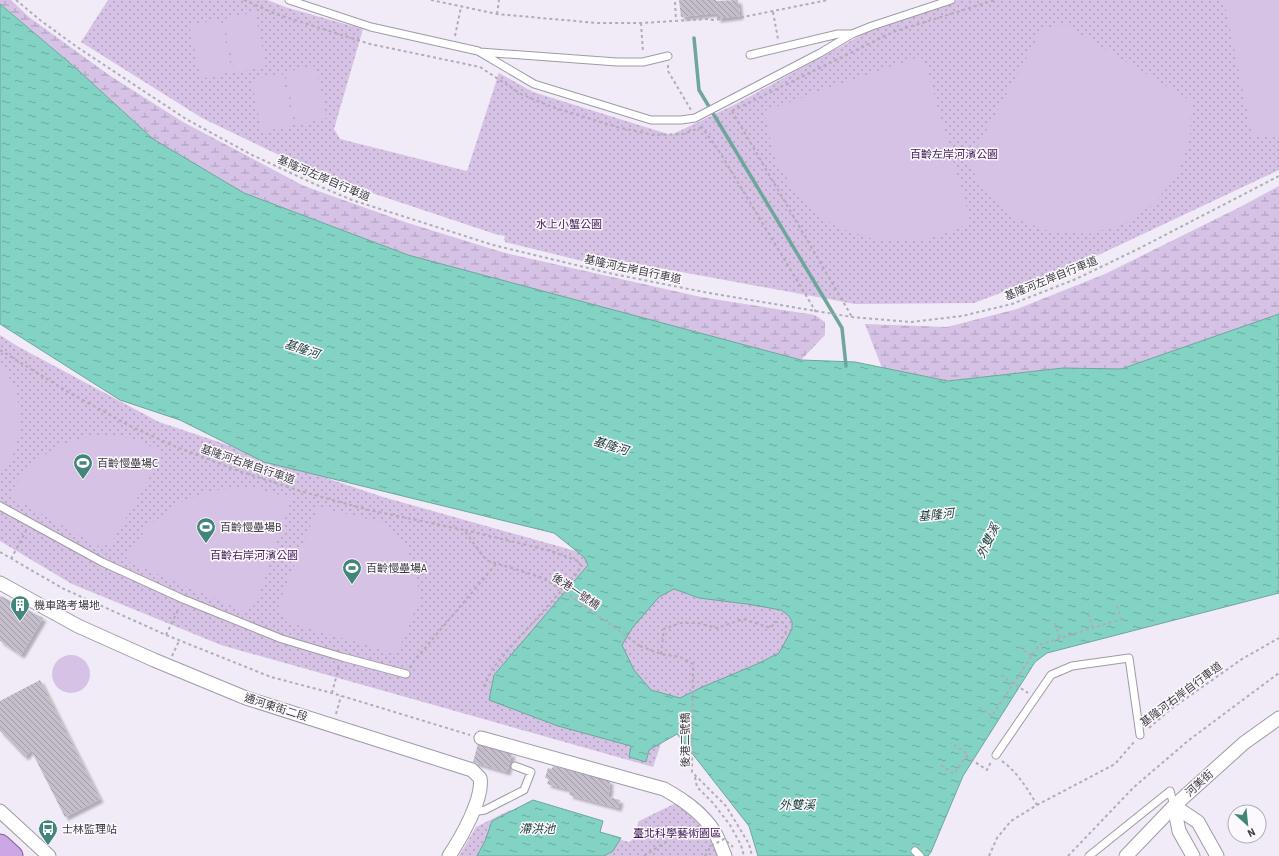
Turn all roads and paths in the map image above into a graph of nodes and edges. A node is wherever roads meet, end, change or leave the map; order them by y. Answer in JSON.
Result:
{"nodes":[{"id":1,"x":16,"y":0,"type":"edge"},
{"id":2,"x":244,"y":0,"type":"edge"},
{"id":3,"x":289,"y":0,"type":"edge"},
{"id":4,"x":431,"y":0,"type":"edge"},
{"id":5,"x":499,"y":0,"type":"edge"},
{"id":6,"x":828,"y":0,"type":"edge"},
{"id":7,"x":951,"y":0,"type":"edge"},
{"id":8,"x":995,"y":0,"type":"edge"},
{"id":9,"x":675,"y":2,"type":"dead end"},
{"id":10,"x":461,"y":7,"type":"junction"},
{"id":11,"x":773,"y":12,"type":"junction"},
{"id":12,"x":497,"y":14,"type":"junction"},
{"id":13,"x":676,"y":21,"type":"junction"},
{"id":14,"x":641,"y":24,"type":"junction"},
{"id":15,"x":852,"y":34,"type":"junction"},
{"id":16,"x":453,"y":45,"type":"junction"},
{"id":17,"x":780,"y":48,"type":"junction"},
{"id":18,"x":478,"y":51,"type":"junction"},
{"id":19,"x":750,"y":55,"type":"dead end"},
{"id":20,"x":668,"y":56,"type":"joint"},
{"id":21,"x":643,"y":62,"type":"junction"},
{"id":22,"x":727,"y":102,"type":"junction"},
{"id":23,"x":732,"y":111,"type":"junction"},
{"id":24,"x":695,"y":118,"type":"junction"},
{"id":25,"x":702,"y":127,"type":"junction"},
{"id":26,"x":1279,"y":176,"type":"edge"},
{"id":27,"x":816,"y":312,"type":"junction"},
{"id":28,"x":852,"y":317,"type":"junction"},
{"id":29,"x":0,"y":350,"type":"edge"},
{"id":30,"x":0,"y":506,"type":"edge"},
{"id":31,"x":30,"y":523,"type":"junction"},
{"id":32,"x":464,"y":530,"type":"junction"},
{"id":33,"x":0,"y":552,"type":"edge"},
{"id":34,"x":11,"y":559,"type":"junction"},
{"id":35,"x":496,"y":564,"type":"junction"},
{"id":36,"x":0,"y":583,"type":"edge"},
{"id":37,"x":183,"y":599,"type":"junction"},
{"id":38,"x":1117,"y":606,"type":"dead end"},
{"id":39,"x":1088,"y":614,"type":"dead end"},
{"id":40,"x":1055,"y":623,"type":"dead end"},
{"id":41,"x":1093,"y":628,"type":"junction"},
{"id":42,"x":166,"y":635,"type":"junction"},
{"id":43,"x":1060,"y":638,"type":"junction"},
{"id":44,"x":1279,"y":638,"type":"edge"},
{"id":45,"x":781,"y":639,"type":"dead end"},
{"id":46,"x":1019,"y":647,"type":"dead end"},
{"id":47,"x":661,"y":654,"type":"junction"},
{"id":48,"x":1032,"y":656,"type":"junction"},
{"id":49,"x":342,"y":657,"type":"junction"},
{"id":50,"x":1279,"y":673,"type":"edge"},
{"id":51,"x":406,"y":674,"type":"joint"},
{"id":52,"x":1001,"y":675,"type":"dead end"},
{"id":53,"x":1014,"y":684,"type":"junction"},
{"id":54,"x":482,"y":690,"type":"dead end"},
{"id":55,"x":332,"y":693,"type":"junction"},
{"id":56,"x":341,"y":696,"type":"junction"},
{"id":57,"x":1035,"y":698,"type":"junction"},
{"id":58,"x":980,"y":707,"type":"dead end"},
{"id":59,"x":1279,"y":718,"type":"edge"},
{"id":60,"x":317,"y":720,"type":"junction"},
{"id":61,"x":1140,"y":735,"type":"junction"},
{"id":62,"x":481,"y":738,"type":"joint"},
{"id":63,"x":951,"y":743,"type":"dead end"},
{"id":64,"x":966,"y":756,"type":"junction"},
{"id":65,"x":996,"y":756,"type":"junction"},
{"id":66,"x":941,"y":764,"type":"dead end"},
{"id":67,"x":515,"y":766,"type":"dead end"},
{"id":68,"x":695,"y":776,"type":"junction"},
{"id":69,"x":1037,"y":805,"type":"junction"},
{"id":70,"x":1174,"y":806,"type":"junction"},
{"id":71,"x":0,"y":811,"type":"edge"},
{"id":72,"x":472,"y":812,"type":"junction"},
{"id":73,"x":715,"y":833,"type":"junction"},
{"id":74,"x":0,"y":845,"type":"edge"},
{"id":75,"x":729,"y":852,"type":"edge"},
{"id":76,"x":12,"y":856,"type":"edge"},
{"id":77,"x":49,"y":856,"type":"edge"},
{"id":78,"x":450,"y":856,"type":"edge"},
{"id":79,"x":644,"y":856,"type":"edge"},
{"id":80,"x":705,"y":856,"type":"edge"},
{"id":81,"x":744,"y":856,"type":"edge"},
{"id":82,"x":752,"y":856,"type":"edge"},
{"id":83,"x":989,"y":856,"type":"edge"},
{"id":84,"x":1068,"y":856,"type":"edge"},
{"id":85,"x":1089,"y":856,"type":"edge"},
{"id":86,"x":1126,"y":856,"type":"edge"},
{"id":87,"x":1193,"y":856,"type":"edge"},
{"id":88,"x":1217,"y":856,"type":"edge"}],
"edges":[{"from":1,"to":27,"type":"path","name":"基隆河左岸自行車道"},
{"from":2,"to":25,"type":"path"},
{"from":3,"to":16,"type":"lane"},
{"from":4,"to":10,"type":"path"},
{"from":5,"to":12,"type":"path"},
{"from":6,"to":11,"type":"path"},
{"from":7,"to":15,"type":"lane"},
{"from":8,"to":23,"type":"path"},
{"from":9,"to":13,"type":"path"},
{"from":10,"to":12,"type":"path"},
{"from":10,"to":16,"type":"path"},
{"from":11,"to":13,"type":"path"},
{"from":11,"to":17,"type":"path"},
{"from":12,"to":14,"type":"path"},
{"from":13,"to":14,"type":"path"},
{"from":14,"to":21,"type":"path"},
{"from":15,"to":17,"type":"lane"},
{"from":15,"to":22,"type":"lane"},
{"from":16,"to":18,"type":"lane"},
{"from":17,"to":19,"type":"lane"},
{"from":18,"to":21,"type":"lane"},
{"from":18,"to":24,"type":"lane"},
{"from":20,"to":21,"type":"lane"},
{"from":20,"to":24,"type":"path"},
{"from":22,"to":23,"type":"path"},
{"from":22,"to":24,"type":"lane"},
{"from":23,"to":28,"type":"path"},
{"from":24,"to":25,"type":"path"},
{"from":25,"to":27,"type":"path"},
{"from":26,"to":28,"type":"path","name":"基隆河左岸自行車道"},
{"from":27,"to":28,"type":"path","name":"基隆河左岸自行車道"},
{"from":29,"to":32,"type":"path","name":"基隆河右岸自行車道"},
{"from":30,"to":31,"type":"lane"},
{"from":31,"to":34,"type":"path"},
{"from":31,"to":37,"type":"lane"},
{"from":32,"to":35,"type":"path"},
{"from":32,"to":54,"type":"path","name":"基隆河右岸自行車道"},
{"from":33,"to":34,"type":"path"},
{"from":34,"to":42,"type":"path"},
{"from":35,"to":47,"type":"path","name":"後港一號橋","bridge":true},
{"from":35,"to":51,"type":"path"},
{"from":36,"to":60,"type":"street","name":"通河東街二段"},
{"from":37,"to":42,"type":"path"},
{"from":37,"to":49,"type":"lane"},
{"from":38,"to":41,"type":"path"},
{"from":39,"to":41,"type":"path"},
{"from":40,"to":43,"type":"path"},
{"from":41,"to":43,"type":"path"},
{"from":42,"to":55,"type":"path"},
{"from":43,"to":48,"type":"path"},
{"from":44,"to":61,"type":"path","name":"基隆河右岸自行車道"},
{"from":45,"to":47,"type":"path"},
{"from":46,"to":48,"type":"path"},
{"from":47,"to":68,"type":"path","name":"後港二號橋"},
{"from":48,"to":53,"type":"path"},
{"from":49,"to":51,"type":"lane"},
{"from":49,"to":55,"type":"path"},
{"from":50,"to":84,"type":"path"},
{"from":52,"to":53,"type":"path"},
{"from":53,"to":57,"type":"path"},
{"from":53,"to":58,"type":"path"},
{"from":55,"to":56,"type":"path"},
{"from":56,"to":60,"type":"path"},
{"from":56,"to":62,"type":"path"},
{"from":57,"to":61,"type":"lane"},
{"from":57,"to":65,"type":"lane"},
{"from":59,"to":70,"type":"street","name":"河美街"},
{"from":60,"to":72,"type":"street","name":"通河東街二段"},
{"from":61,"to":69,"type":"path","name":"基隆河右岸自行車道"},
{"from":62,"to":73,"type":"street"},
{"from":63,"to":64,"type":"path"},
{"from":64,"to":65,"type":"path"},
{"from":64,"to":66,"type":"path"},
{"from":65,"to":69,"type":"path"},
{"from":67,"to":72,"type":"lane"},
{"from":68,"to":81,"type":"path"},
{"from":68,"to":82,"type":"path","name":"後港二號橋"},
{"from":69,"to":83,"type":"path","name":"基隆河右岸自行車道"},
{"from":70,"to":85,"type":"lane"},
{"from":70,"to":86,"type":"street","name":"河美街"},
{"from":70,"to":87,"type":"street"},
{"from":70,"to":88,"type":"street"},
{"from":71,"to":77,"type":"street"},
{"from":72,"to":78,"type":"street","name":"通河東街二段"},
{"from":73,"to":75,"type":"street"},
{"from":73,"to":79,"type":"path"},
{"from":74,"to":76,"type":"main road"},
{"from":75,"to":80,"type":"path","bridge":true}]}
